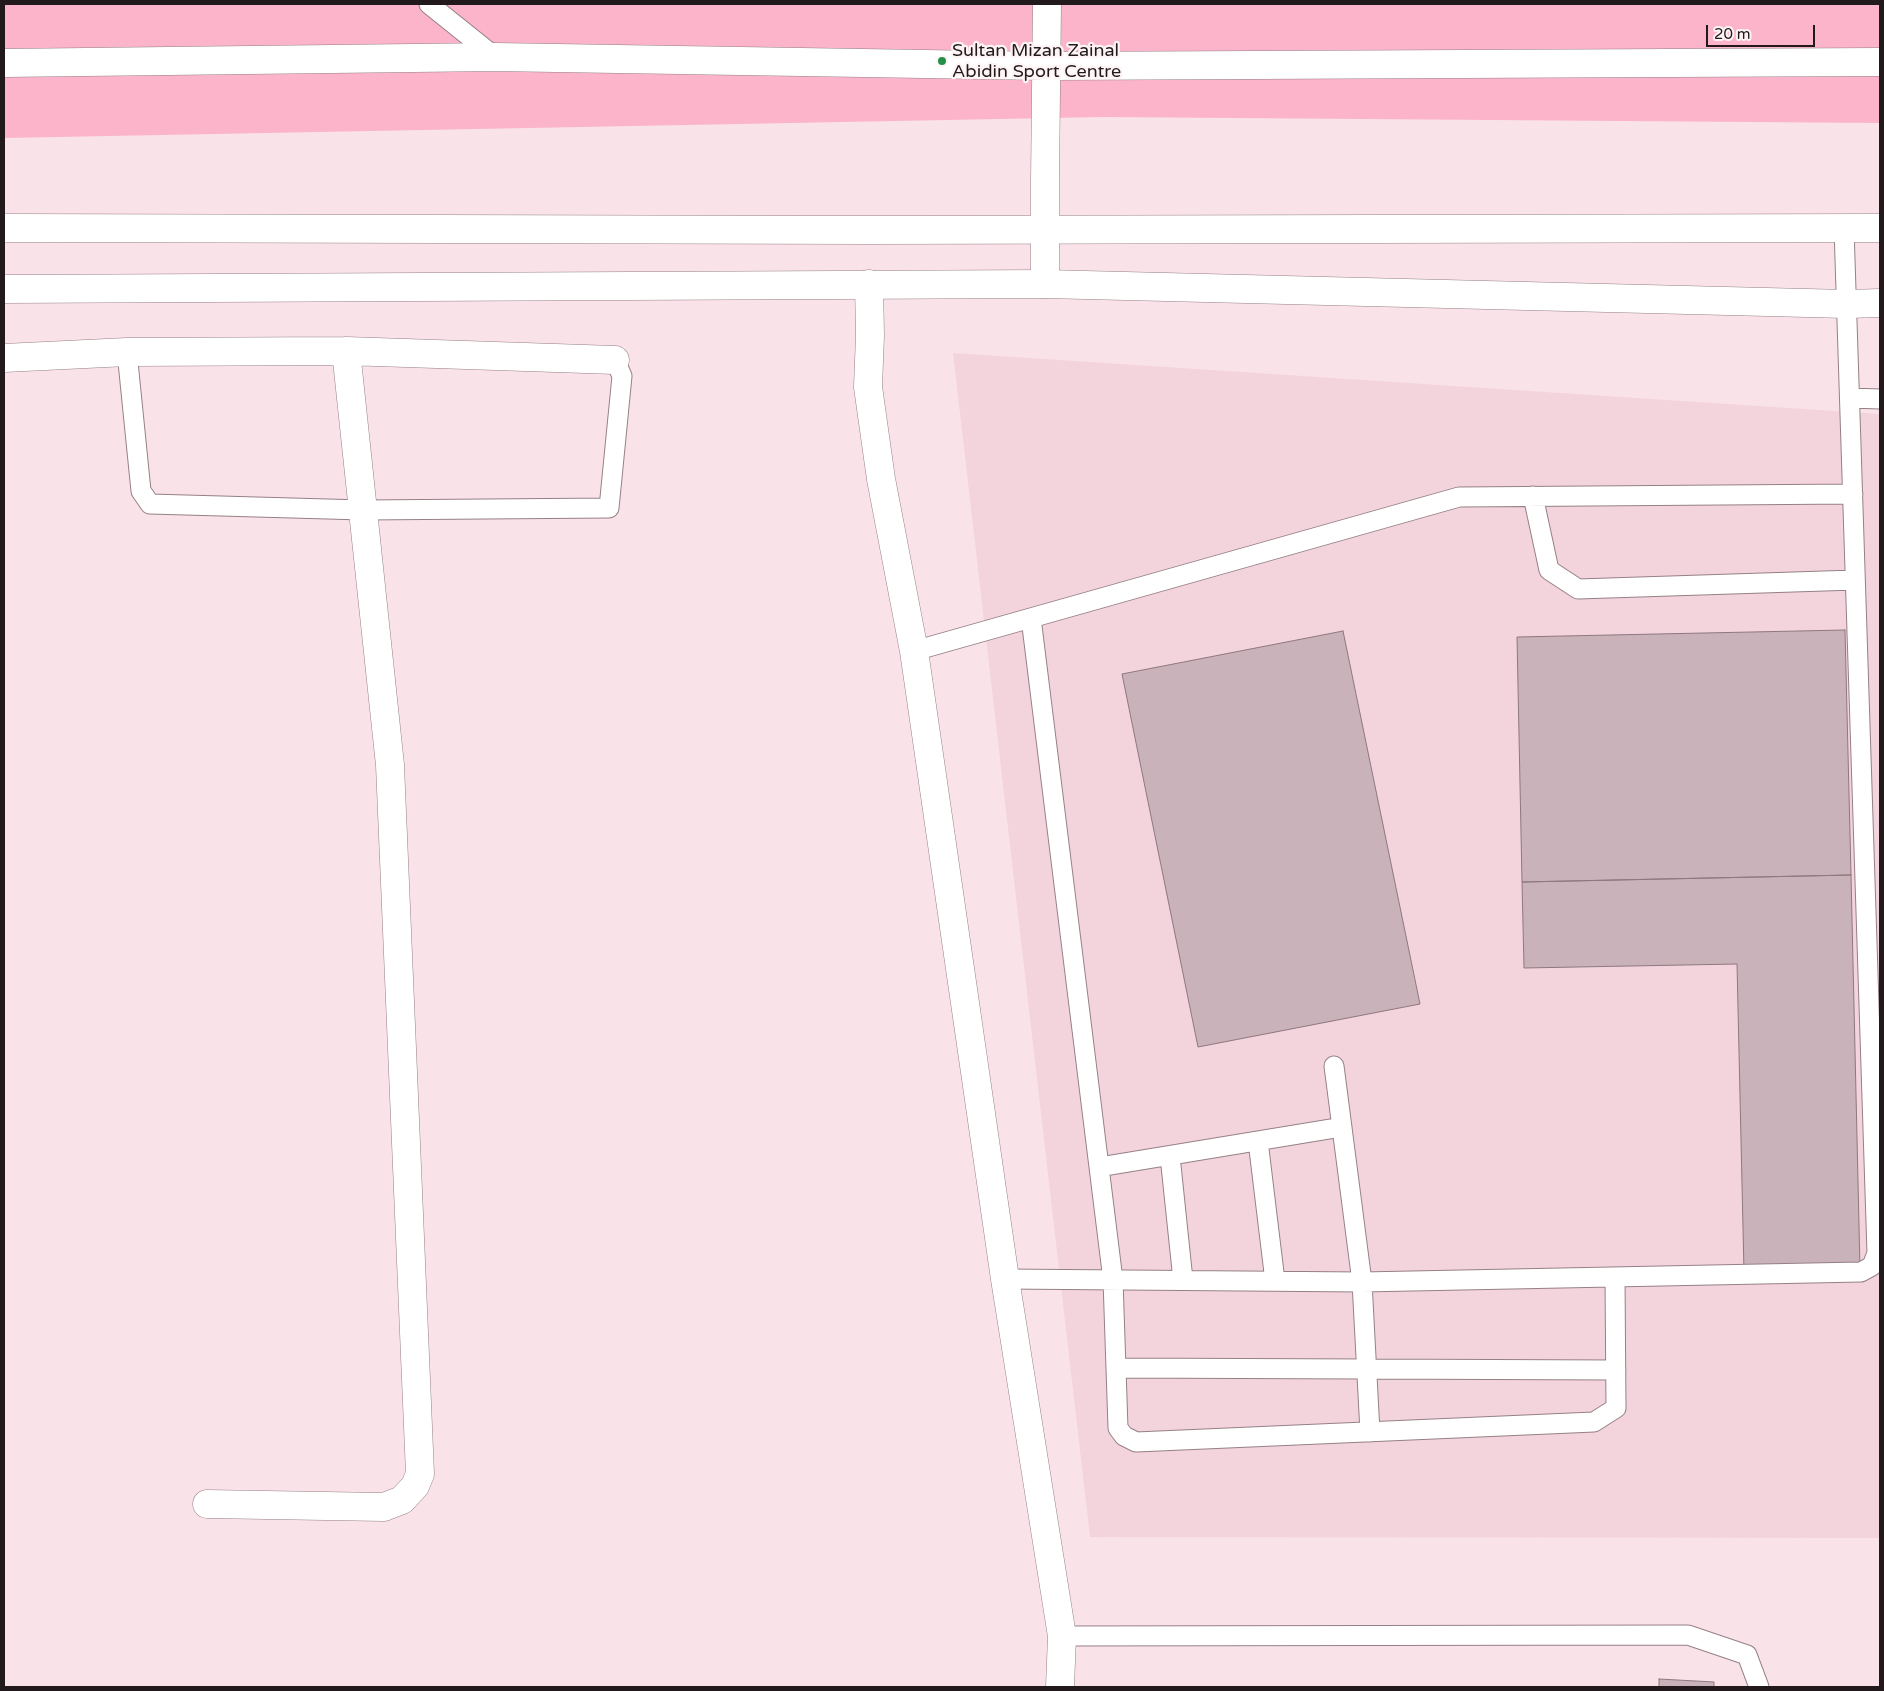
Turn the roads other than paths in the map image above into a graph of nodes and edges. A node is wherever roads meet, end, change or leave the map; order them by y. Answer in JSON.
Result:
{"nodes":[{"id":1,"x":429,"y":4,"type":"edge"},
{"id":2,"x":1048,"y":4,"type":"edge"},
{"id":3,"x":495,"y":57,"type":"junction"},
{"id":4,"x":4,"y":62,"type":"edge"},
{"id":5,"x":1880,"y":62,"type":"edge"},
{"id":6,"x":1046,"y":66,"type":"junction"},
{"id":7,"x":4,"y":228,"type":"edge"},
{"id":8,"x":1844,"y":228,"type":"junction"},
{"id":9,"x":1880,"y":228,"type":"edge"},
{"id":10,"x":1045,"y":230,"type":"junction"},
{"id":11,"x":869,"y":284,"type":"junction"},
{"id":12,"x":1046,"y":284,"type":"junction"},
{"id":13,"x":4,"y":289,"type":"edge"},
{"id":14,"x":1880,"y":303,"type":"edge"},
{"id":15,"x":1847,"y":304,"type":"junction"},
{"id":16,"x":346,"y":351,"type":"junction"},
{"id":17,"x":127,"y":352,"type":"junction"},
{"id":18,"x":4,"y":358,"type":"edge"},
{"id":19,"x":615,"y":360,"type":"joint"},
{"id":20,"x":1850,"y":398,"type":"junction"},
{"id":21,"x":1880,"y":399,"type":"edge"},
{"id":22,"x":1853,"y":494,"type":"junction"},
{"id":23,"x":1533,"y":496,"type":"junction"},
{"id":24,"x":363,"y":510,"type":"junction"},
{"id":25,"x":1856,"y":580,"type":"junction"},
{"id":26,"x":1031,"y":618,"type":"junction"},
{"id":27,"x":914,"y":651,"type":"junction"},
{"id":28,"x":1334,"y":1066,"type":"dead end"},
{"id":29,"x":1342,"y":1127,"type":"junction"},
{"id":30,"x":1258,"y":1141,"type":"junction"},
{"id":31,"x":1170,"y":1156,"type":"junction"},
{"id":32,"x":1099,"y":1167,"type":"junction"},
{"id":33,"x":1615,"y":1277,"type":"junction"},
{"id":34,"x":1005,"y":1279,"type":"junction"},
{"id":35,"x":1113,"y":1280,"type":"junction"},
{"id":36,"x":1183,"y":1280,"type":"junction"},
{"id":37,"x":1276,"y":1281,"type":"junction"},
{"id":38,"x":1362,"y":1282,"type":"junction"},
{"id":39,"x":1116,"y":1368,"type":"junction"},
{"id":40,"x":1366,"y":1369,"type":"junction"},
{"id":41,"x":1616,"y":1370,"type":"junction"},
{"id":42,"x":1370,"y":1432,"type":"junction"},
{"id":43,"x":207,"y":1504,"type":"dead end"},
{"id":44,"x":1062,"y":1636,"type":"junction"},
{"id":45,"x":1060,"y":1687,"type":"edge"},
{"id":46,"x":1759,"y":1687,"type":"edge"}],
"edges":[{"from":1,"to":3,"type":"lane"},
{"from":2,"to":6,"type":"street"},
{"from":3,"to":4,"type":"street"},
{"from":3,"to":6,"type":"street"},
{"from":5,"to":6,"type":"street"},
{"from":6,"to":10,"type":"street"},
{"from":7,"to":10,"type":"street"},
{"from":8,"to":9,"type":"street"},
{"from":8,"to":10,"type":"street"},
{"from":8,"to":15,"type":"lane"},
{"from":10,"to":12,"type":"street"},
{"from":11,"to":12,"type":"street"},
{"from":11,"to":13,"type":"street"},
{"from":11,"to":27,"type":"street"},
{"from":12,"to":15,"type":"street"},
{"from":14,"to":15,"type":"street"},
{"from":15,"to":20,"type":"lane"},
{"from":16,"to":17,"type":"street"},
{"from":16,"to":19,"type":"street"},
{"from":16,"to":24,"type":"street"},
{"from":17,"to":18,"type":"street"},
{"from":17,"to":24,"type":"lane"},
{"from":19,"to":24,"type":"lane"},
{"from":20,"to":21,"type":"lane"},
{"from":20,"to":22,"type":"lane"},
{"from":22,"to":23,"type":"lane"},
{"from":22,"to":25,"type":"lane"},
{"from":23,"to":25,"type":"lane"},
{"from":23,"to":26,"type":"lane"},
{"from":24,"to":43,"type":"street"},
{"from":25,"to":33,"type":"lane"},
{"from":26,"to":27,"type":"lane"},
{"from":26,"to":32,"type":"lane"},
{"from":27,"to":34,"type":"street"},
{"from":28,"to":29,"type":"lane"},
{"from":29,"to":30,"type":"lane"},
{"from":29,"to":38,"type":"lane"},
{"from":30,"to":31,"type":"lane"},
{"from":30,"to":37,"type":"lane"},
{"from":31,"to":32,"type":"lane"},
{"from":31,"to":36,"type":"lane"},
{"from":32,"to":35,"type":"lane"},
{"from":33,"to":38,"type":"lane"},
{"from":33,"to":41,"type":"lane"},
{"from":34,"to":35,"type":"lane"},
{"from":34,"to":44,"type":"street"},
{"from":35,"to":36,"type":"lane"},
{"from":35,"to":39,"type":"lane"},
{"from":36,"to":37,"type":"lane"},
{"from":37,"to":38,"type":"lane"},
{"from":38,"to":40,"type":"lane"},
{"from":39,"to":40,"type":"lane"},
{"from":39,"to":42,"type":"lane"},
{"from":40,"to":41,"type":"lane"},
{"from":40,"to":42,"type":"lane"},
{"from":41,"to":42,"type":"lane"},
{"from":44,"to":45,"type":"street"},
{"from":44,"to":46,"type":"lane"}]}
